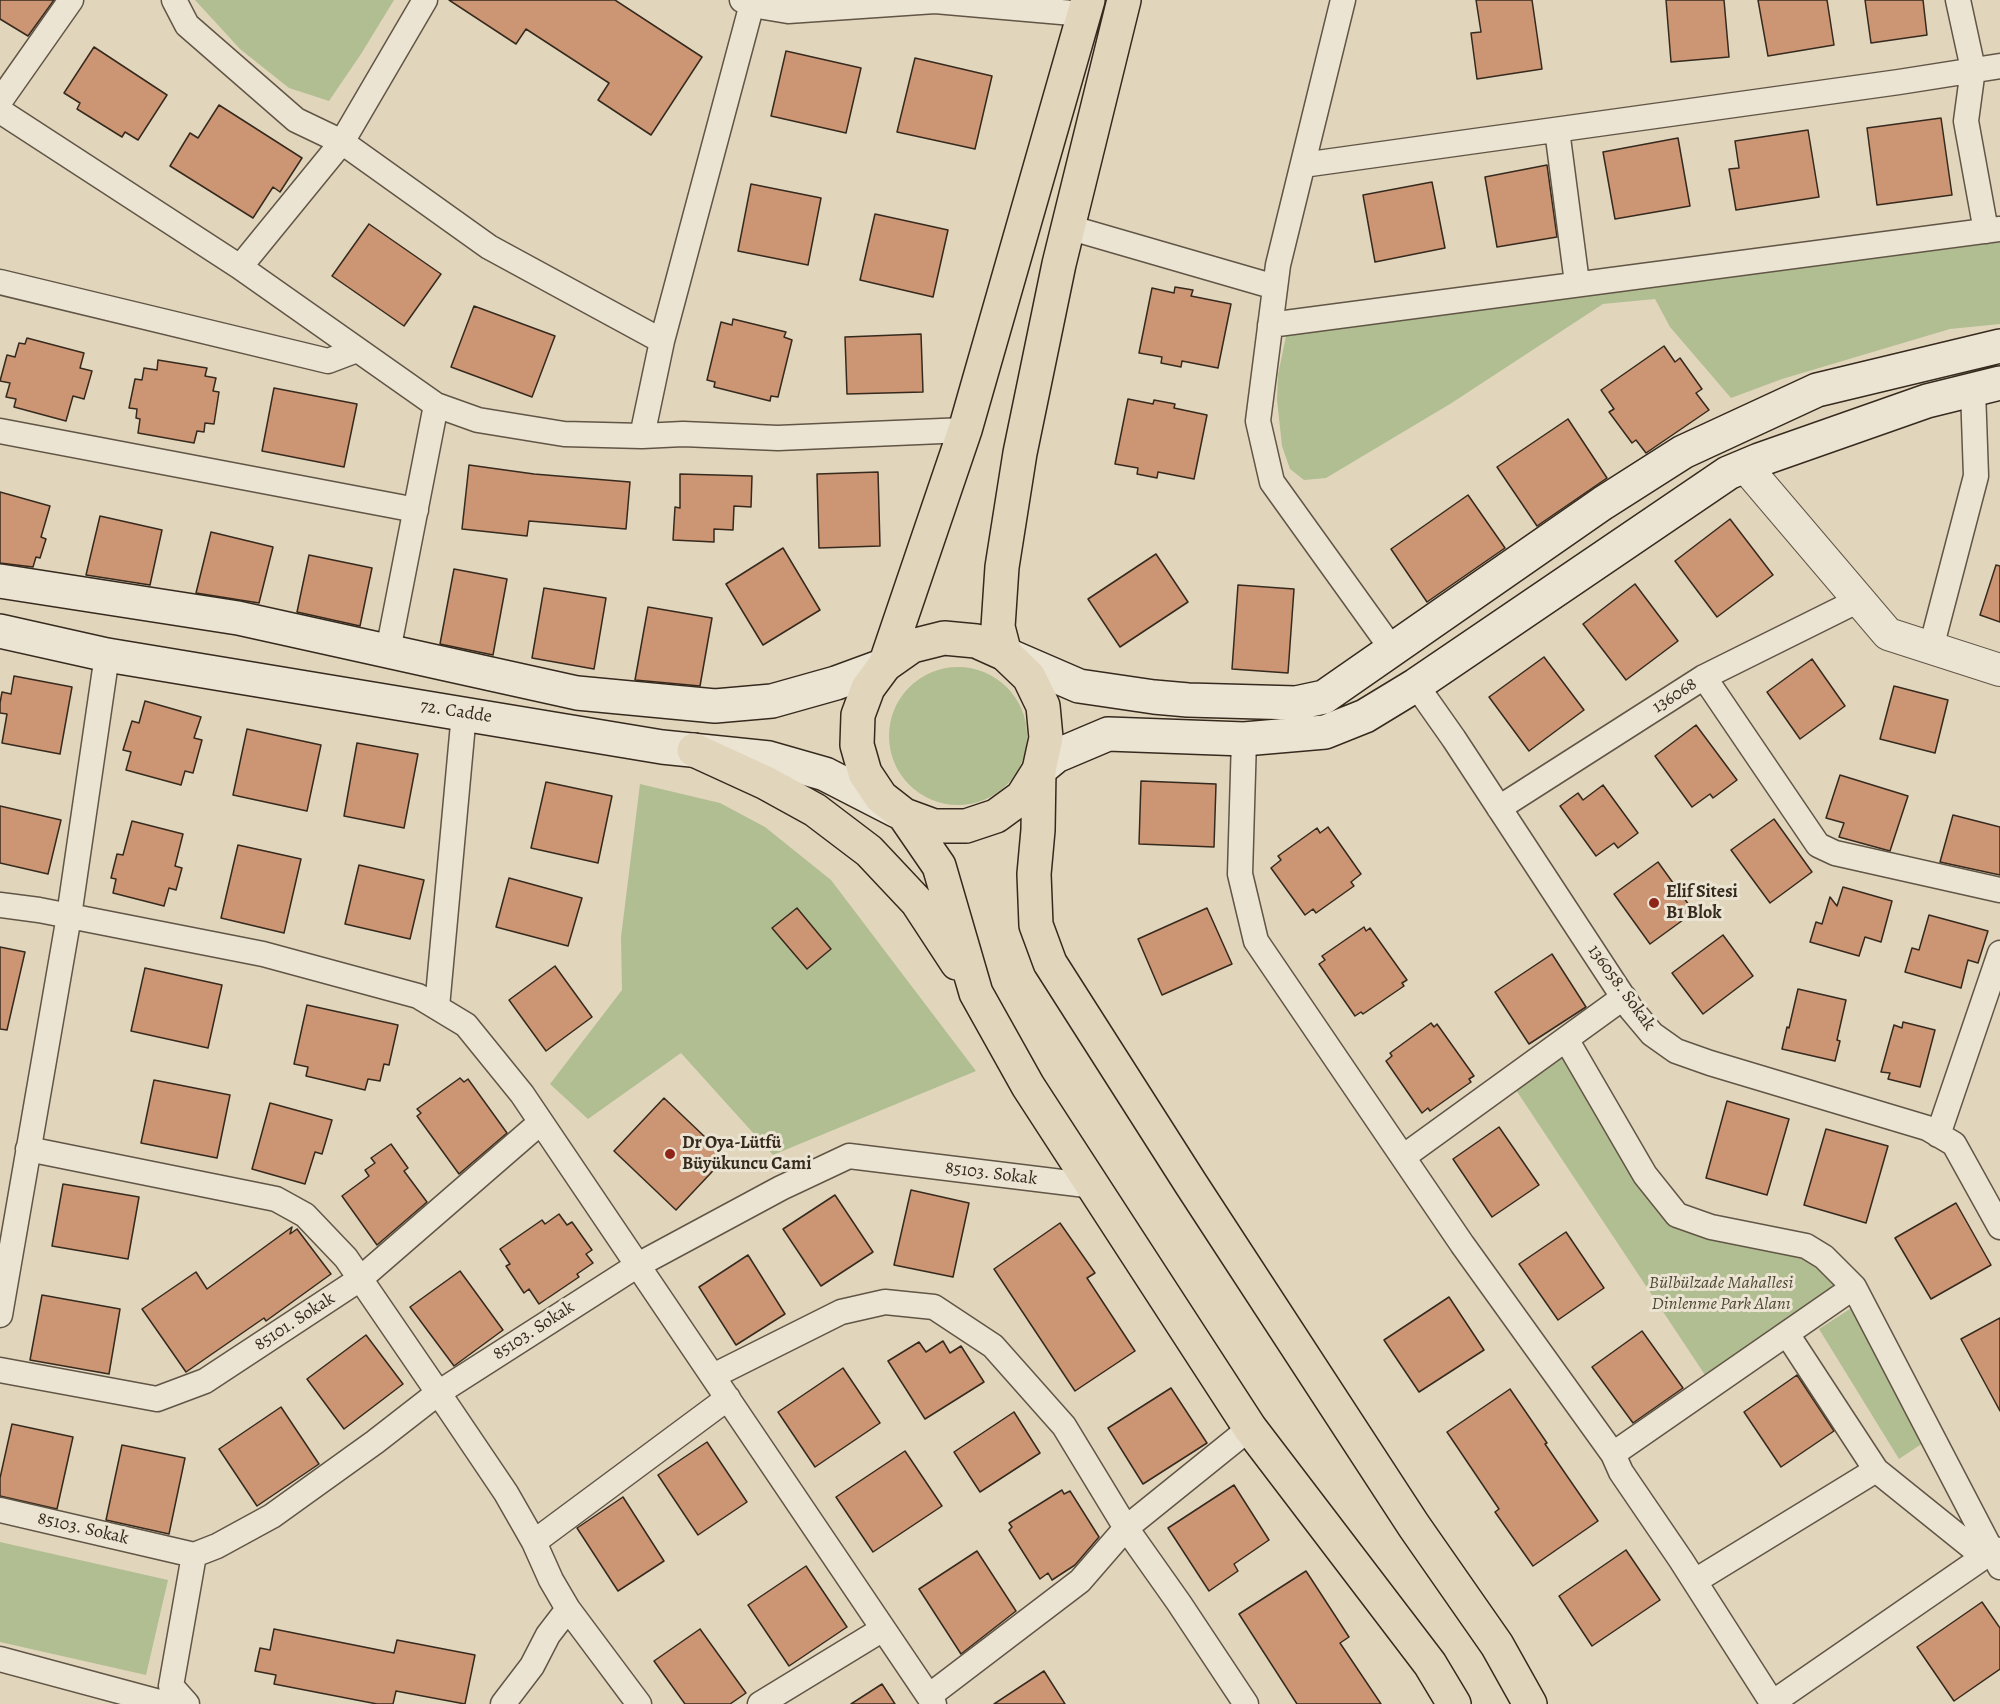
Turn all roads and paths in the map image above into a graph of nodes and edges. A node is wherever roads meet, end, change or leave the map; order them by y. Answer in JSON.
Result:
{"nodes":[{"id":1,"x":71,"y":0,"type":"edge"},
{"id":2,"x":174,"y":0,"type":"edge"},
{"id":3,"x":425,"y":0,"type":"edge"},
{"id":4,"x":1124,"y":0,"type":"edge"},
{"id":5,"x":1141,"y":0,"type":"edge"},
{"id":6,"x":1342,"y":0,"type":"edge"},
{"id":7,"x":1958,"y":0,"type":"edge"},
{"id":8,"x":749,"y":2,"type":"edge"},
{"id":9,"x":1086,"y":5,"type":"edge"},
{"id":10,"x":2000,"y":66,"type":"edge"},
{"id":11,"x":1973,"y":69,"type":"junction"},
{"id":12,"x":1101,"y":96,"type":"junction"},
{"id":13,"x":0,"y":102,"type":"edge"},
{"id":14,"x":0,"y":111,"type":"edge"},
{"id":15,"x":1557,"y":130,"type":"junction"},
{"id":16,"x":342,"y":142,"type":"junction"},
{"id":17,"x":1303,"y":165,"type":"junction"},
{"id":18,"x":1068,"y":227,"type":"junction"},
{"id":19,"x":1993,"y":230,"type":"edge"},
{"id":20,"x":240,"y":267,"type":"junction"},
{"id":21,"x":0,"y":282,"type":"edge"},
{"id":22,"x":1577,"y":283,"type":"junction"},
{"id":23,"x":1275,"y":287,"type":"junction"},
{"id":24,"x":1270,"y":325,"type":"junction"},
{"id":25,"x":662,"y":341,"type":"junction"},
{"id":26,"x":2000,"y":346,"type":"edge"},
{"id":27,"x":357,"y":350,"type":"junction"},
{"id":28,"x":1986,"y":387,"type":"edge"},
{"id":29,"x":436,"y":405,"type":"junction"},
{"id":30,"x":965,"y":429,"type":"junction"},
{"id":31,"x":0,"y":430,"type":"edge"},
{"id":32,"x":642,"y":436,"type":"junction"},
{"id":33,"x":1744,"y":466,"type":"junction"},
{"id":34,"x":416,"y":510,"type":"junction"},
{"id":35,"x":0,"y":581,"type":"edge"},
{"id":36,"x":1859,"y":600,"type":"junction"},
{"id":37,"x":0,"y":631,"type":"edge"},
{"id":38,"x":1931,"y":648,"type":"junction"},
{"id":39,"x":1392,"y":649,"type":"junction"},
{"id":40,"x":388,"y":651,"type":"junction"},
{"id":41,"x":107,"y":654,"type":"junction"},
{"id":42,"x":1005,"y":654,"type":"junction"},
{"id":43,"x":885,"y":665,"type":"junction"},
{"id":44,"x":2000,"y":670,"type":"edge"},
{"id":45,"x":1704,"y":677,"type":"junction"},
{"id":46,"x":1416,"y":685,"type":"junction"},
{"id":47,"x":464,"y":713,"type":"junction"},
{"id":48,"x":1244,"y":739,"type":"junction"},
{"id":49,"x":694,"y":750,"type":"junction"},
{"id":50,"x":1039,"y":770,"type":"junction"},
{"id":51,"x":1499,"y":808,"type":"junction"},
{"id":52,"x":904,"y":815,"type":"junction"},
{"id":53,"x":2000,"y":890,"type":"edge"},
{"id":54,"x":0,"y":906,"type":"edge"},
{"id":55,"x":69,"y":916,"type":"junction"},
{"id":56,"x":2000,"y":953,"type":"edge"},
{"id":57,"x":976,"y":993,"type":"junction"},
{"id":58,"x":1624,"y":997,"type":"junction"},
{"id":59,"x":436,"y":1007,"type":"junction"},
{"id":60,"x":1566,"y":1039,"type":"junction"},
{"id":61,"x":541,"y":1122,"type":"junction"},
{"id":62,"x":1938,"y":1135,"type":"junction"},
{"id":63,"x":28,"y":1149,"type":"junction"},
{"id":64,"x":1403,"y":1157,"type":"junction"},
{"id":65,"x":1094,"y":1186,"type":"junction"},
{"id":66,"x":2000,"y":1227,"type":"edge"},
{"id":67,"x":638,"y":1265,"type":"junction"},
{"id":68,"x":360,"y":1279,"type":"junction"},
{"id":69,"x":1854,"y":1287,"type":"junction"},
{"id":70,"x":0,"y":1315,"type":"edge"},
{"id":71,"x":1786,"y":1334,"type":"junction"},
{"id":72,"x":0,"y":1370,"type":"edge"},
{"id":73,"x":713,"y":1376,"type":"junction"},
{"id":74,"x":438,"y":1393,"type":"junction"},
{"id":75,"x":728,"y":1398,"type":"junction"},
{"id":76,"x":1250,"y":1428,"type":"junction"},
{"id":77,"x":1613,"y":1454,"type":"junction"},
{"id":78,"x":1876,"y":1470,"type":"junction"},
{"id":79,"x":0,"y":1509,"type":"edge"},
{"id":80,"x":1126,"y":1528,"type":"junction"},
{"id":81,"x":534,"y":1542,"type":"junction"},
{"id":82,"x":1993,"y":1555,"type":"edge"},
{"id":83,"x":194,"y":1556,"type":"junction"},
{"id":84,"x":1695,"y":1581,"type":"junction"},
{"id":85,"x":568,"y":1609,"type":"junction"},
{"id":86,"x":883,"y":1629,"type":"junction"},
{"id":87,"x":0,"y":1659,"type":"edge"},
{"id":88,"x":931,"y":1700,"type":"edge"},
{"id":89,"x":1772,"y":1703,"type":"edge"},
{"id":90,"x":167,"y":1704,"type":"edge"},
{"id":91,"x":188,"y":1704,"type":"edge"},
{"id":92,"x":503,"y":1704,"type":"edge"},
{"id":93,"x":639,"y":1704,"type":"edge"},
{"id":94,"x":760,"y":1704,"type":"edge"},
{"id":95,"x":1246,"y":1704,"type":"edge"},
{"id":96,"x":1454,"y":1704,"type":"edge"},
{"id":97,"x":1530,"y":1704,"type":"edge"}],
"edges":[{"from":1,"to":13,"type":"street"},
{"from":2,"to":16,"type":"street"},
{"from":3,"to":16,"type":"street"},
{"from":4,"to":12,"type":"main road"},
{"from":5,"to":12,"type":"main road"},
{"from":6,"to":17,"type":"street"},
{"from":7,"to":11,"type":"street"},
{"from":8,"to":9,"type":"street"},
{"from":8,"to":25,"type":"street"},
{"from":9,"to":30,"type":"main road"},
{"from":10,"to":11,"type":"street"},
{"from":11,"to":15,"type":"street"},
{"from":11,"to":19,"type":"street"},
{"from":12,"to":18,"type":"main road"},
{"from":14,"to":20,"type":"street"},
{"from":15,"to":17,"type":"street"},
{"from":15,"to":22,"type":"street"},
{"from":16,"to":20,"type":"street"},
{"from":16,"to":25,"type":"street"},
{"from":17,"to":23,"type":"street"},
{"from":18,"to":23,"type":"street"},
{"from":18,"to":42,"type":"main road"},
{"from":19,"to":22,"type":"street"},
{"from":20,"to":27,"type":"street"},
{"from":21,"to":27,"type":"street"},
{"from":22,"to":24,"type":"street"},
{"from":23,"to":24,"type":"street"},
{"from":24,"to":39,"type":"street"},
{"from":25,"to":32,"type":"street"},
{"from":26,"to":39,"type":"main road"},
{"from":27,"to":29,"type":"street"},
{"from":28,"to":33,"type":"main road"},
{"from":28,"to":38,"type":"street"},
{"from":29,"to":32,"type":"street"},
{"from":29,"to":34,"type":"street"},
{"from":30,"to":32,"type":"street"},
{"from":30,"to":43,"type":"main road"},
{"from":31,"to":34,"type":"street"},
{"from":33,"to":36,"type":"street"},
{"from":33,"to":46,"type":"main road"},
{"from":34,"to":40,"type":"street"},
{"from":35,"to":40,"type":"main road"},
{"from":36,"to":38,"type":"street"},
{"from":36,"to":45,"type":"street","name":"136068"},
{"from":37,"to":41,"type":"main road","name":"72. Cadde"},
{"from":38,"to":44,"type":"street"},
{"from":39,"to":42,"type":"main road"},
{"from":40,"to":43,"type":"main road"},
{"from":41,"to":47,"type":"main road","name":"72. Cadde"},
{"from":41,"to":55,"type":"street"},
{"from":42,"to":43,"type":"main road"},
{"from":42,"to":50,"type":"main road"},
{"from":43,"to":52,"type":"main road"},
{"from":45,"to":51,"type":"street","name":"136068"},
{"from":45,"to":53,"type":"street"},
{"from":46,"to":48,"type":"main road"},
{"from":46,"to":51,"type":"street","name":"136058. Sokak"},
{"from":47,"to":49,"type":"main road","name":"72. Cadde"},
{"from":47,"to":59,"type":"street"},
{"from":48,"to":50,"type":"main road"},
{"from":48,"to":64,"type":"street"},
{"from":49,"to":52,"type":"main road","name":"72. Cadde"},
{"from":49,"to":57,"type":"main road"},
{"from":50,"to":52,"type":"main road"},
{"from":50,"to":97,"type":"main road"},
{"from":51,"to":58,"type":"street","name":"136058. Sokak"},
{"from":52,"to":57,"type":"main road"},
{"from":54,"to":55,"type":"street"},
{"from":55,"to":59,"type":"street"},
{"from":55,"to":63,"type":"street"},
{"from":56,"to":62,"type":"street"},
{"from":57,"to":65,"type":"main road"},
{"from":58,"to":60,"type":"street"},
{"from":58,"to":62,"type":"street","name":"136058. Sokak"},
{"from":59,"to":61,"type":"street"},
{"from":60,"to":64,"type":"street"},
{"from":60,"to":69,"type":"street"},
{"from":61,"to":67,"type":"street"},
{"from":61,"to":68,"type":"street","name":"85101. Sokak"},
{"from":62,"to":66,"type":"street","name":"136058. Sokak"},
{"from":63,"to":68,"type":"street"},
{"from":63,"to":70,"type":"street"},
{"from":64,"to":77,"type":"street"},
{"from":65,"to":67,"type":"street","name":"85103. Sokak"},
{"from":65,"to":76,"type":"main road"},
{"from":67,"to":73,"type":"street"},
{"from":67,"to":74,"type":"street","name":"85103. Sokak"},
{"from":68,"to":72,"type":"street","name":"85101. Sokak"},
{"from":68,"to":74,"type":"street"},
{"from":69,"to":71,"type":"street"},
{"from":69,"to":82,"type":"street"},
{"from":71,"to":77,"type":"street"},
{"from":71,"to":78,"type":"street"},
{"from":73,"to":75,"type":"street"},
{"from":73,"to":80,"type":"street"},
{"from":74,"to":81,"type":"street"},
{"from":74,"to":83,"type":"street","name":"85103. Sokak"},
{"from":75,"to":81,"type":"street"},
{"from":75,"to":86,"type":"street"},
{"from":76,"to":80,"type":"street"},
{"from":76,"to":96,"type":"main road"},
{"from":77,"to":84,"type":"street"},
{"from":78,"to":82,"type":"street"},
{"from":78,"to":84,"type":"street"},
{"from":79,"to":83,"type":"street","name":"85103. Sokak"},
{"from":80,"to":88,"type":"street"},
{"from":80,"to":95,"type":"street"},
{"from":81,"to":85,"type":"street"},
{"from":82,"to":89,"type":"street"},
{"from":83,"to":91,"type":"street"},
{"from":84,"to":89,"type":"street"},
{"from":85,"to":92,"type":"street"},
{"from":85,"to":93,"type":"street"},
{"from":86,"to":88,"type":"street"},
{"from":86,"to":94,"type":"street"},
{"from":87,"to":90,"type":"street"}]}
